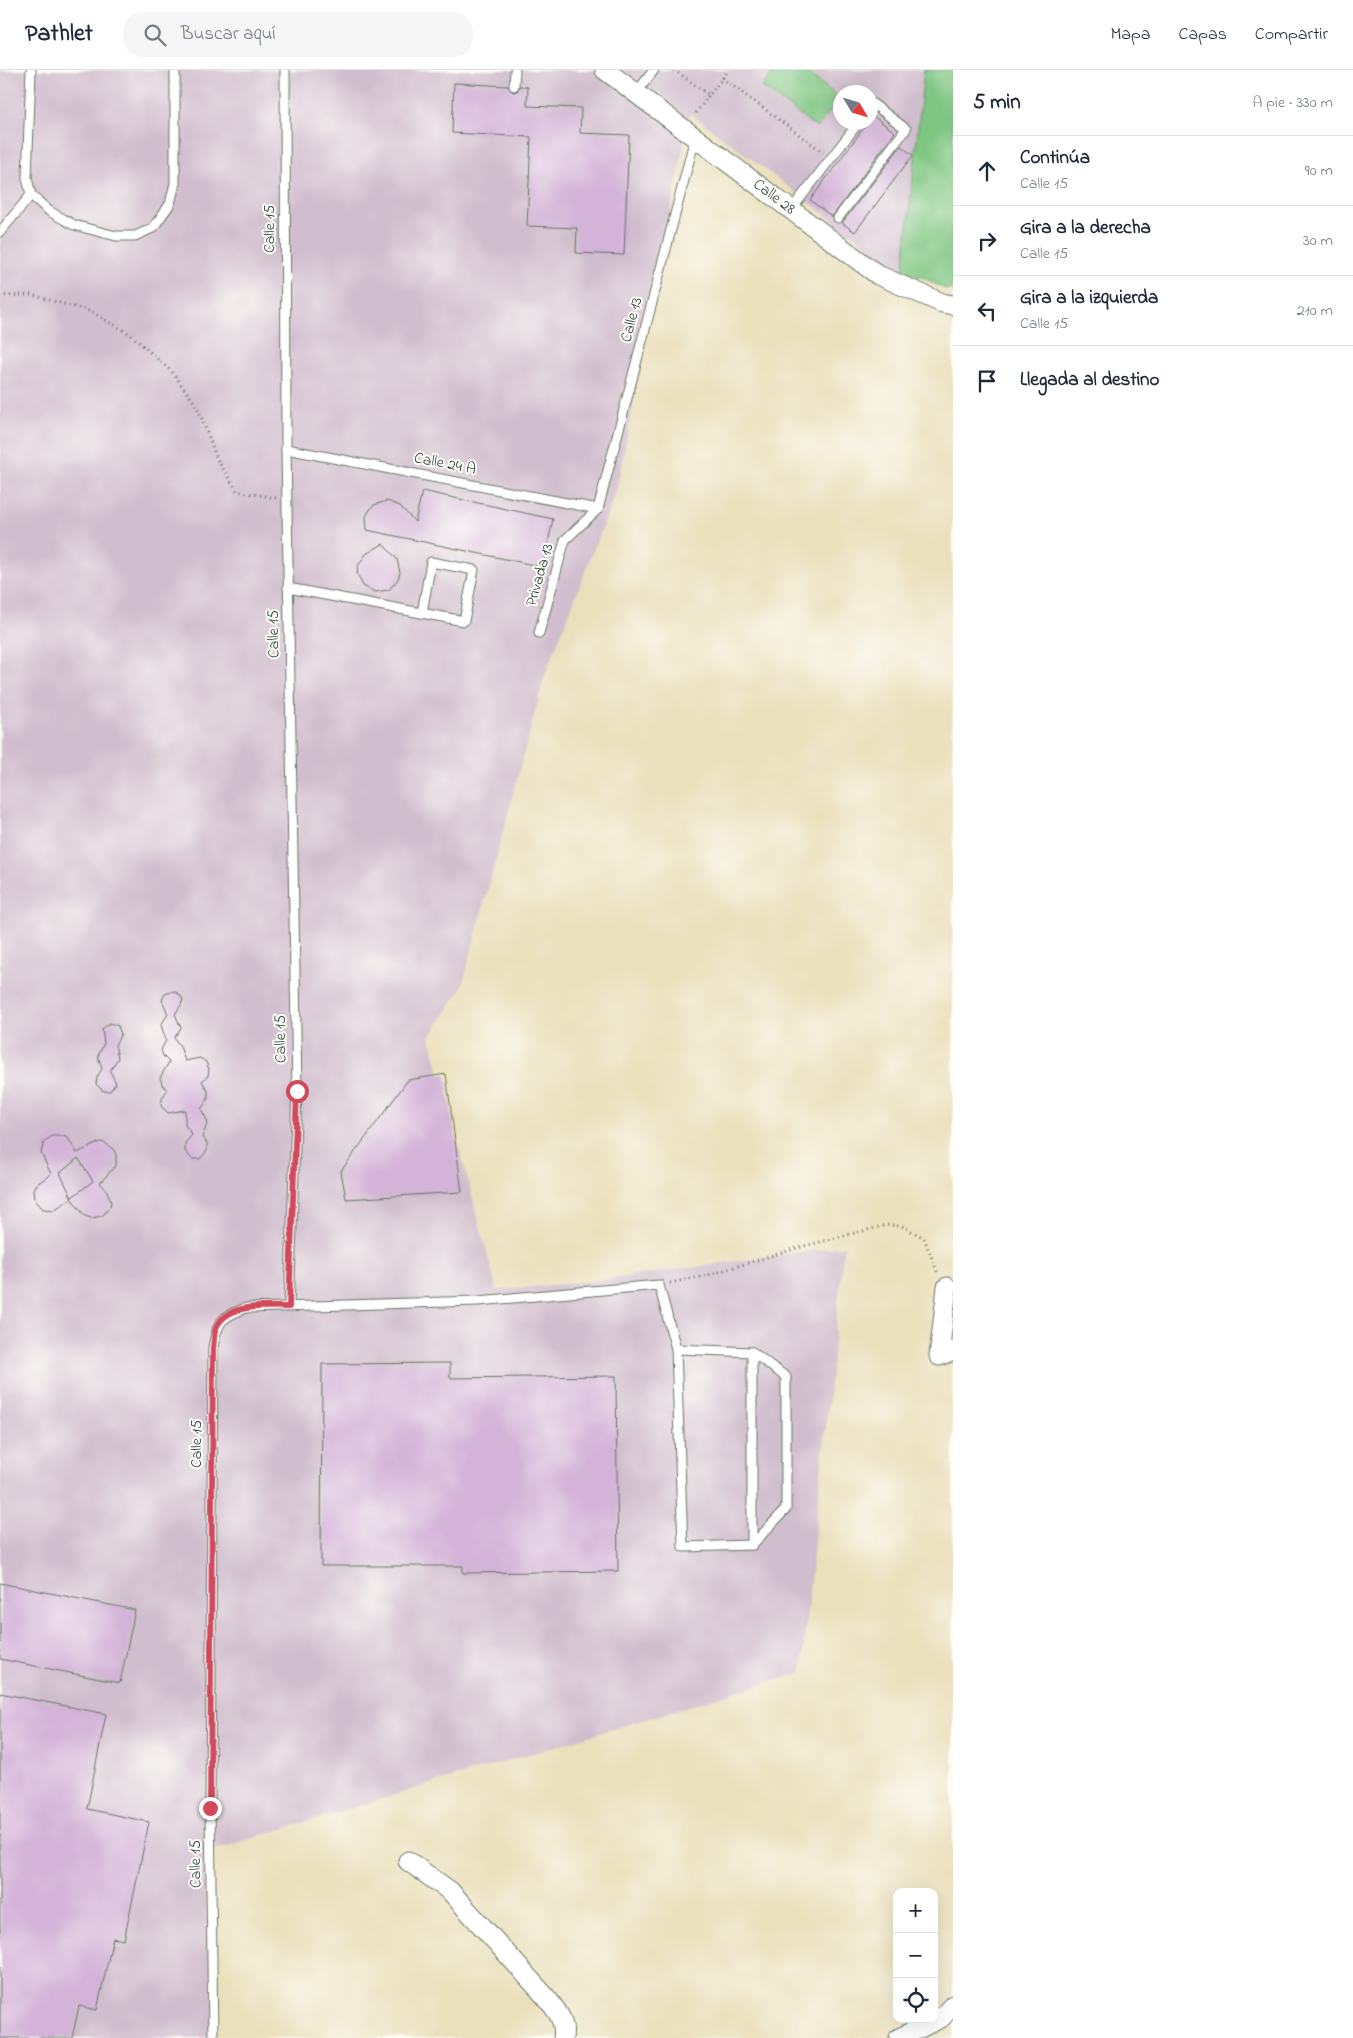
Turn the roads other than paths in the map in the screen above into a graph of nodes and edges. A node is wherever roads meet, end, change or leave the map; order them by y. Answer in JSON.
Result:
{"nodes":[{"id":1,"x":31,"y":70,"type":"edge"},
{"id":2,"x":174,"y":70,"type":"edge"},
{"id":3,"x":285,"y":70,"type":"edge"},
{"id":4,"x":515,"y":70,"type":"edge"},
{"id":5,"x":605,"y":70,"type":"edge"},
{"id":6,"x":654,"y":70,"type":"edge"},
{"id":7,"x":514,"y":86,"type":"dead end"},
{"id":8,"x":636,"y":93,"type":"junction"},
{"id":9,"x":878,"y":108,"type":"edge"},
{"id":10,"x":853,"y":130,"type":"edge"},
{"id":11,"x":695,"y":138,"type":"junction"},
{"id":12,"x":31,"y":196,"type":"junction"},
{"id":13,"x":792,"y":210,"type":"junction"},
{"id":14,"x":838,"y":218,"type":"dead end"},
{"id":15,"x":0,"y":232,"type":"edge"},
{"id":16,"x":953,"y":305,"type":"edge"},
{"id":17,"x":286,"y":449,"type":"junction"},
{"id":18,"x":598,"y":509,"type":"junction"},
{"id":19,"x":288,"y":588,"type":"junction"},
{"id":20,"x":422,"y":613,"type":"junction"},
{"id":21,"x":539,"y":633,"type":"dead end"},
{"id":22,"x":950,"y":1291,"type":"edge"},
{"id":23,"x":289,"y":1307,"type":"junction"},
{"id":24,"x":676,"y":1349,"type":"junction"},
{"id":25,"x":953,"y":1351,"type":"edge"},
{"id":26,"x":752,"y":1352,"type":"junction"},
{"id":27,"x":752,"y":1545,"type":"junction"},
{"id":28,"x":408,"y":1861,"type":"dead end"},
{"id":29,"x":953,"y":2005,"type":"edge"},
{"id":30,"x":213,"y":2038,"type":"edge"},
{"id":31,"x":563,"y":2038,"type":"edge"},
{"id":32,"x":899,"y":2038,"type":"edge"}],
"edges":[{"from":1,"to":12,"type":"lane"},
{"from":2,"to":12,"type":"lane"},
{"from":3,"to":17,"type":"lane","name":"Calle 15"},
{"from":4,"to":7,"type":"lane"},
{"from":5,"to":8,"type":"street","name":"Calle 28"},
{"from":6,"to":8,"type":"lane"},
{"from":8,"to":11,"type":"street","name":"Calle 28"},
{"from":9,"to":14,"type":"lane"},
{"from":10,"to":13,"type":"lane"},
{"from":11,"to":13,"type":"street","name":"Calle 28"},
{"from":11,"to":18,"type":"lane","name":"Calle 13"},
{"from":12,"to":15,"type":"lane"},
{"from":13,"to":16,"type":"street","name":"Calle 28"},
{"from":17,"to":18,"type":"lane","name":"Calle 24 A"},
{"from":17,"to":19,"type":"lane","name":"Calle 15"},
{"from":18,"to":21,"type":"lane","name":"Privada 13"},
{"from":19,"to":20,"type":"lane"},
{"from":19,"to":23,"type":"lane","name":"Calle 15"},
{"from":20,"to":20,"type":"lane"},
{"from":22,"to":25,"type":"street"},
{"from":23,"to":24,"type":"lane"},
{"from":23,"to":30,"type":"lane","name":"Calle 15"},
{"from":24,"to":26,"type":"lane"},
{"from":24,"to":27,"type":"lane"},
{"from":26,"to":27,"type":"lane"},
{"from":26,"to":27,"type":"lane"},
{"from":28,"to":31,"type":"street"},
{"from":29,"to":32,"type":"street"}]}
